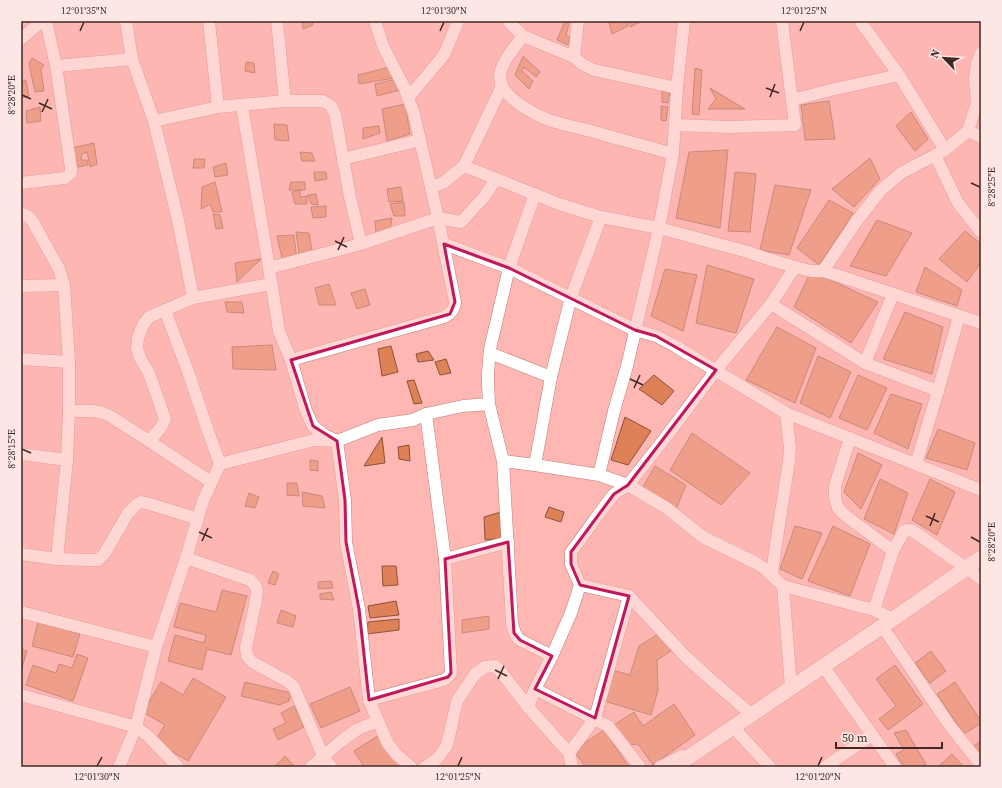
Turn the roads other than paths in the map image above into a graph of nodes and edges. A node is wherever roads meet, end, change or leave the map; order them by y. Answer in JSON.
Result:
{"nodes":[{"id":1,"x":42,"y":21,"type":"edge"},
{"id":2,"x":46,"y":21,"type":"edge"},
{"id":3,"x":126,"y":21,"type":"edge"},
{"id":4,"x":209,"y":21,"type":"edge"},
{"id":5,"x":277,"y":21,"type":"edge"},
{"id":6,"x":375,"y":21,"type":"edge"},
{"id":7,"x":458,"y":21,"type":"edge"},
{"id":8,"x":508,"y":21,"type":"edge"},
{"id":9,"x":578,"y":21,"type":"edge"},
{"id":10,"x":684,"y":21,"type":"edge"},
{"id":11,"x":782,"y":21,"type":"edge"},
{"id":12,"x":860,"y":21,"type":"edge"},
{"id":13,"x":523,"y":36,"type":"junction"},
{"id":14,"x":21,"y":39,"type":"edge"},
{"id":15,"x":981,"y":53,"type":"edge"},
{"id":16,"x":574,"y":57,"type":"junction"},
{"id":17,"x":132,"y":59,"type":"junction"},
{"id":18,"x":56,"y":66,"type":"junction"},
{"id":19,"x":899,"y":75,"type":"junction"},
{"id":20,"x":502,"y":86,"type":"junction"},
{"id":21,"x":677,"y":88,"type":"junction"},
{"id":22,"x":408,"y":98,"type":"junction"},
{"id":23,"x":792,"y":100,"type":"junction"},
{"id":24,"x":285,"y":101,"type":"junction"},
{"id":25,"x":979,"y":103,"type":"edge"},
{"id":26,"x":242,"y":106,"type":"junction"},
{"id":27,"x":218,"y":107,"type":"junction"},
{"id":28,"x":154,"y":121,"type":"junction"},
{"id":29,"x":675,"y":125,"type":"junction"},
{"id":30,"x":968,"y":131,"type":"junction"},
{"id":31,"x":981,"y":137,"type":"edge"},
{"id":32,"x":420,"y":140,"type":"junction"},
{"id":33,"x":940,"y":153,"type":"junction"},
{"id":34,"x":673,"y":154,"type":"junction"},
{"id":35,"x":343,"y":159,"type":"junction"},
{"id":36,"x":464,"y":166,"type":"junction"},
{"id":37,"x":496,"y":179,"type":"junction"},
{"id":38,"x":21,"y":183,"type":"edge"},
{"id":39,"x":430,"y":187,"type":"junction"},
{"id":40,"x":535,"y":194,"type":"junction"},
{"id":41,"x":21,"y":214,"type":"edge"},
{"id":42,"x":438,"y":218,"type":"junction"},
{"id":43,"x":600,"y":218,"type":"junction"},
{"id":44,"x":659,"y":228,"type":"junction"},
{"id":45,"x":981,"y":231,"type":"edge"},
{"id":46,"x":361,"y":244,"type":"junction"},
{"id":47,"x":444,"y":244,"type":"junction"},
{"id":48,"x":795,"y":267,"type":"junction"},
{"id":49,"x":269,"y":268,"type":"junction"},
{"id":50,"x":509,"y":268,"type":"junction"},
{"id":51,"x":824,"y":271,"type":"junction"},
{"id":52,"x":271,"y":284,"type":"junction"},
{"id":53,"x":64,"y":285,"type":"junction"},
{"id":54,"x":21,"y":286,"type":"edge"},
{"id":55,"x":893,"y":294,"type":"junction"},
{"id":56,"x":571,"y":297,"type":"junction"},
{"id":57,"x":193,"y":298,"type":"junction"},
{"id":58,"x":771,"y":304,"type":"junction"},
{"id":59,"x":165,"y":310,"type":"junction"},
{"id":60,"x":959,"y":316,"type":"junction"},
{"id":61,"x":981,"y":323,"type":"edge"},
{"id":62,"x":635,"y":330,"type":"junction"},
{"id":63,"x":490,"y":353,"type":"junction"},
{"id":64,"x":21,"y":358,"type":"edge"},
{"id":65,"x":291,"y":360,"type":"junction"},
{"id":66,"x":69,"y":362,"type":"junction"},
{"id":67,"x":865,"y":363,"type":"junction"},
{"id":68,"x":716,"y":370,"type":"junction"},
{"id":69,"x":551,"y":377,"type":"junction"},
{"id":70,"x":938,"y":392,"type":"junction"},
{"id":71,"x":490,"y":404,"type":"junction"},
{"id":72,"x":69,"y":411,"type":"junction"},
{"id":73,"x":786,"y":413,"type":"junction"},
{"id":74,"x":426,"y":414,"type":"junction"},
{"id":75,"x":850,"y":438,"type":"junction"},
{"id":76,"x":149,"y":441,"type":"junction"},
{"id":77,"x":337,"y":441,"type":"junction"},
{"id":78,"x":21,"y":454,"type":"edge"},
{"id":79,"x":66,"y":460,"type":"junction"},
{"id":80,"x":503,"y":461,"type":"junction"},
{"id":81,"x":220,"y":464,"type":"junction"},
{"id":82,"x":916,"y":464,"type":"junction"},
{"id":83,"x":535,"y":465,"type":"junction"},
{"id":84,"x":599,"y":475,"type":"junction"},
{"id":85,"x":211,"y":482,"type":"junction"},
{"id":86,"x":628,"y":485,"type":"junction"},
{"id":87,"x":981,"y":490,"type":"edge"},
{"id":88,"x":198,"y":519,"type":"junction"},
{"id":89,"x":508,"y":542,"type":"junction"},
{"id":90,"x":893,"y":551,"type":"junction"},
{"id":91,"x":21,"y":554,"type":"edge"},
{"id":92,"x":186,"y":558,"type":"junction"},
{"id":93,"x":981,"y":558,"type":"edge"},
{"id":94,"x":57,"y":559,"type":"junction"},
{"id":95,"x":445,"y":560,"type":"junction"},
{"id":96,"x":966,"y":568,"type":"junction"},
{"id":97,"x":772,"y":574,"type":"junction"},
{"id":98,"x":981,"y":579,"type":"edge"},
{"id":99,"x":580,"y":585,"type":"junction"},
{"id":100,"x":783,"y":586,"type":"junction"},
{"id":101,"x":629,"y":596,"type":"junction"},
{"id":102,"x":874,"y":610,"type":"junction"},
{"id":103,"x":21,"y":612,"type":"edge"},
{"id":104,"x":888,"y":623,"type":"junction"},
{"id":105,"x":156,"y":647,"type":"junction"},
{"id":106,"x":552,"y":656,"type":"junction"},
{"id":107,"x":823,"y":666,"type":"junction"},
{"id":108,"x":792,"y":687,"type":"junction"},
{"id":109,"x":535,"y":689,"type":"junction"},
{"id":110,"x":21,"y":695,"type":"edge"},
{"id":111,"x":369,"y":700,"type":"junction"},
{"id":112,"x":528,"y":707,"type":"junction"},
{"id":113,"x":751,"y":714,"type":"junction"},
{"id":114,"x":595,"y":718,"type":"junction"},
{"id":115,"x":378,"y":721,"type":"junction"},
{"id":116,"x":136,"y":727,"type":"junction"},
{"id":117,"x":733,"y":727,"type":"junction"},
{"id":118,"x":872,"y":735,"type":"junction"},
{"id":119,"x":710,"y":742,"type":"junction"},
{"id":120,"x":569,"y":753,"type":"junction"},
{"id":121,"x":323,"y":756,"type":"junction"},
{"id":122,"x":685,"y":763,"type":"edge"},
{"id":123,"x":981,"y":764,"type":"edge"},
{"id":124,"x":119,"y":767,"type":"edge"},
{"id":125,"x":178,"y":767,"type":"edge"},
{"id":126,"x":311,"y":767,"type":"edge"},
{"id":127,"x":331,"y":767,"type":"edge"},
{"id":128,"x":411,"y":767,"type":"edge"},
{"id":129,"x":425,"y":767,"type":"edge"},
{"id":130,"x":572,"y":767,"type":"edge"},
{"id":131,"x":640,"y":767,"type":"edge"},
{"id":132,"x":660,"y":767,"type":"edge"},
{"id":133,"x":674,"y":767,"type":"edge"},
{"id":134,"x":770,"y":767,"type":"edge"},
{"id":135,"x":825,"y":767,"type":"edge"},
{"id":136,"x":895,"y":767,"type":"edge"}],
"edges":[{"from":1,"to":14,"type":"street"},
{"from":2,"to":18,"type":"street"},
{"from":3,"to":17,"type":"street"},
{"from":4,"to":27,"type":"street"},
{"from":5,"to":24,"type":"street"},
{"from":6,"to":22,"type":"street"},
{"from":7,"to":22,"type":"street"},
{"from":8,"to":13,"type":"street"},
{"from":9,"to":16,"type":"street"},
{"from":10,"to":21,"type":"street"},
{"from":11,"to":23,"type":"street"},
{"from":12,"to":19,"type":"street"},
{"from":13,"to":16,"type":"street"},
{"from":13,"to":20,"type":"street"},
{"from":15,"to":25,"type":"street"},
{"from":16,"to":21,"type":"street"},
{"from":17,"to":18,"type":"street"},
{"from":17,"to":28,"type":"street"},
{"from":18,"to":38,"type":"street"},
{"from":19,"to":23,"type":"street"},
{"from":19,"to":33,"type":"street"},
{"from":20,"to":34,"type":"street"},
{"from":20,"to":36,"type":"street"},
{"from":21,"to":29,"type":"street"},
{"from":22,"to":32,"type":"street"},
{"from":23,"to":29,"type":"street"},
{"from":24,"to":26,"type":"street"},
{"from":24,"to":35,"type":"street"},
{"from":25,"to":30,"type":"street"},
{"from":26,"to":27,"type":"street"},
{"from":26,"to":49,"type":"street"},
{"from":27,"to":28,"type":"street"},
{"from":28,"to":57,"type":"street"},
{"from":29,"to":34,"type":"street"},
{"from":30,"to":31,"type":"street"},
{"from":30,"to":33,"type":"street"},
{"from":32,"to":35,"type":"street"},
{"from":32,"to":39,"type":"street"},
{"from":33,"to":45,"type":"street"},
{"from":33,"to":51,"type":"street"},
{"from":34,"to":44,"type":"street"},
{"from":35,"to":46,"type":"street"},
{"from":36,"to":37,"type":"street"},
{"from":36,"to":39,"type":"street"},
{"from":37,"to":40,"type":"street"},
{"from":37,"to":42,"type":"street"},
{"from":39,"to":42,"type":"street"},
{"from":40,"to":43,"type":"street"},
{"from":40,"to":50,"type":"street"},
{"from":41,"to":53,"type":"street"},
{"from":42,"to":46,"type":"street"},
{"from":42,"to":47,"type":"street"},
{"from":43,"to":44,"type":"street"},
{"from":43,"to":56,"type":"street"},
{"from":44,"to":48,"type":"street"},
{"from":44,"to":62,"type":"street"},
{"from":46,"to":49,"type":"street"},
{"from":47,"to":50,"type":"street"},
{"from":47,"to":65,"type":"street"},
{"from":48,"to":51,"type":"street"},
{"from":48,"to":58,"type":"street"},
{"from":49,"to":52,"type":"street"},
{"from":50,"to":56,"type":"street"},
{"from":50,"to":63,"type":"street"},
{"from":51,"to":55,"type":"street"},
{"from":52,"to":57,"type":"street"},
{"from":52,"to":65,"type":"street"},
{"from":53,"to":54,"type":"street"},
{"from":53,"to":66,"type":"street"},
{"from":55,"to":60,"type":"street"},
{"from":55,"to":67,"type":"street"},
{"from":56,"to":62,"type":"street"},
{"from":56,"to":69,"type":"street"},
{"from":57,"to":59,"type":"street"},
{"from":58,"to":67,"type":"street"},
{"from":58,"to":68,"type":"street"},
{"from":59,"to":76,"type":"street"},
{"from":59,"to":81,"type":"street"},
{"from":60,"to":61,"type":"street"},
{"from":60,"to":70,"type":"street"},
{"from":62,"to":68,"type":"street"},
{"from":62,"to":84,"type":"street"},
{"from":63,"to":69,"type":"street"},
{"from":63,"to":71,"type":"street"},
{"from":64,"to":66,"type":"street"},
{"from":65,"to":77,"type":"street"},
{"from":66,"to":72,"type":"street"},
{"from":67,"to":70,"type":"street"},
{"from":68,"to":73,"type":"street"},
{"from":68,"to":86,"type":"street"},
{"from":69,"to":83,"type":"street"},
{"from":70,"to":82,"type":"street"},
{"from":71,"to":74,"type":"street"},
{"from":71,"to":80,"type":"street"},
{"from":72,"to":76,"type":"street"},
{"from":72,"to":79,"type":"street"},
{"from":73,"to":75,"type":"street"},
{"from":73,"to":97,"type":"street"},
{"from":74,"to":77,"type":"street"},
{"from":74,"to":95,"type":"street"},
{"from":75,"to":82,"type":"street"},
{"from":75,"to":90,"type":"street"},
{"from":76,"to":85,"type":"street"},
{"from":77,"to":81,"type":"street"},
{"from":77,"to":111,"type":"street"},
{"from":78,"to":79,"type":"street"},
{"from":79,"to":94,"type":"street"},
{"from":80,"to":83,"type":"street"},
{"from":80,"to":89,"type":"street"},
{"from":81,"to":85,"type":"street"},
{"from":82,"to":87,"type":"street"},
{"from":83,"to":84,"type":"street"},
{"from":84,"to":86,"type":"street"},
{"from":85,"to":88,"type":"street"},
{"from":86,"to":97,"type":"street"},
{"from":86,"to":99,"type":"street"},
{"from":88,"to":92,"type":"street"},
{"from":88,"to":94,"type":"street"},
{"from":89,"to":95,"type":"street"},
{"from":89,"to":106,"type":"street"},
{"from":90,"to":96,"type":"street"},
{"from":90,"to":102,"type":"street"},
{"from":91,"to":94,"type":"street"},
{"from":92,"to":105,"type":"street"},
{"from":92,"to":121,"type":"street"},
{"from":93,"to":96,"type":"street"},
{"from":95,"to":111,"type":"street"},
{"from":96,"to":98,"type":"street"},
{"from":96,"to":104,"type":"street"},
{"from":97,"to":100,"type":"street"},
{"from":99,"to":101,"type":"street"},
{"from":99,"to":106,"type":"street"},
{"from":100,"to":102,"type":"street"},
{"from":100,"to":108,"type":"street"},
{"from":101,"to":113,"type":"street"},
{"from":101,"to":114,"type":"street"},
{"from":102,"to":104,"type":"street"},
{"from":103,"to":105,"type":"street"},
{"from":104,"to":107,"type":"street"},
{"from":104,"to":123,"type":"street"},
{"from":105,"to":116,"type":"street"},
{"from":106,"to":109,"type":"street"},
{"from":107,"to":108,"type":"street"},
{"from":107,"to":118,"type":"street"},
{"from":108,"to":113,"type":"street"},
{"from":109,"to":112,"type":"street"},
{"from":109,"to":114,"type":"street"},
{"from":110,"to":116,"type":"street"},
{"from":111,"to":115,"type":"street"},
{"from":112,"to":120,"type":"street"},
{"from":112,"to":129,"type":"street"},
{"from":113,"to":117,"type":"street"},
{"from":114,"to":120,"type":"street"},
{"from":114,"to":131,"type":"street"},
{"from":115,"to":121,"type":"street"},
{"from":115,"to":128,"type":"street"},
{"from":116,"to":124,"type":"street"},
{"from":116,"to":125,"type":"street"},
{"from":117,"to":119,"type":"street"},
{"from":117,"to":134,"type":"street"},
{"from":118,"to":135,"type":"street"},
{"from":118,"to":136,"type":"street"},
{"from":119,"to":122,"type":"street"},
{"from":119,"to":132,"type":"street"},
{"from":120,"to":130,"type":"street"},
{"from":121,"to":126,"type":"street"},
{"from":121,"to":127,"type":"street"},
{"from":122,"to":133,"type":"street"}]}
